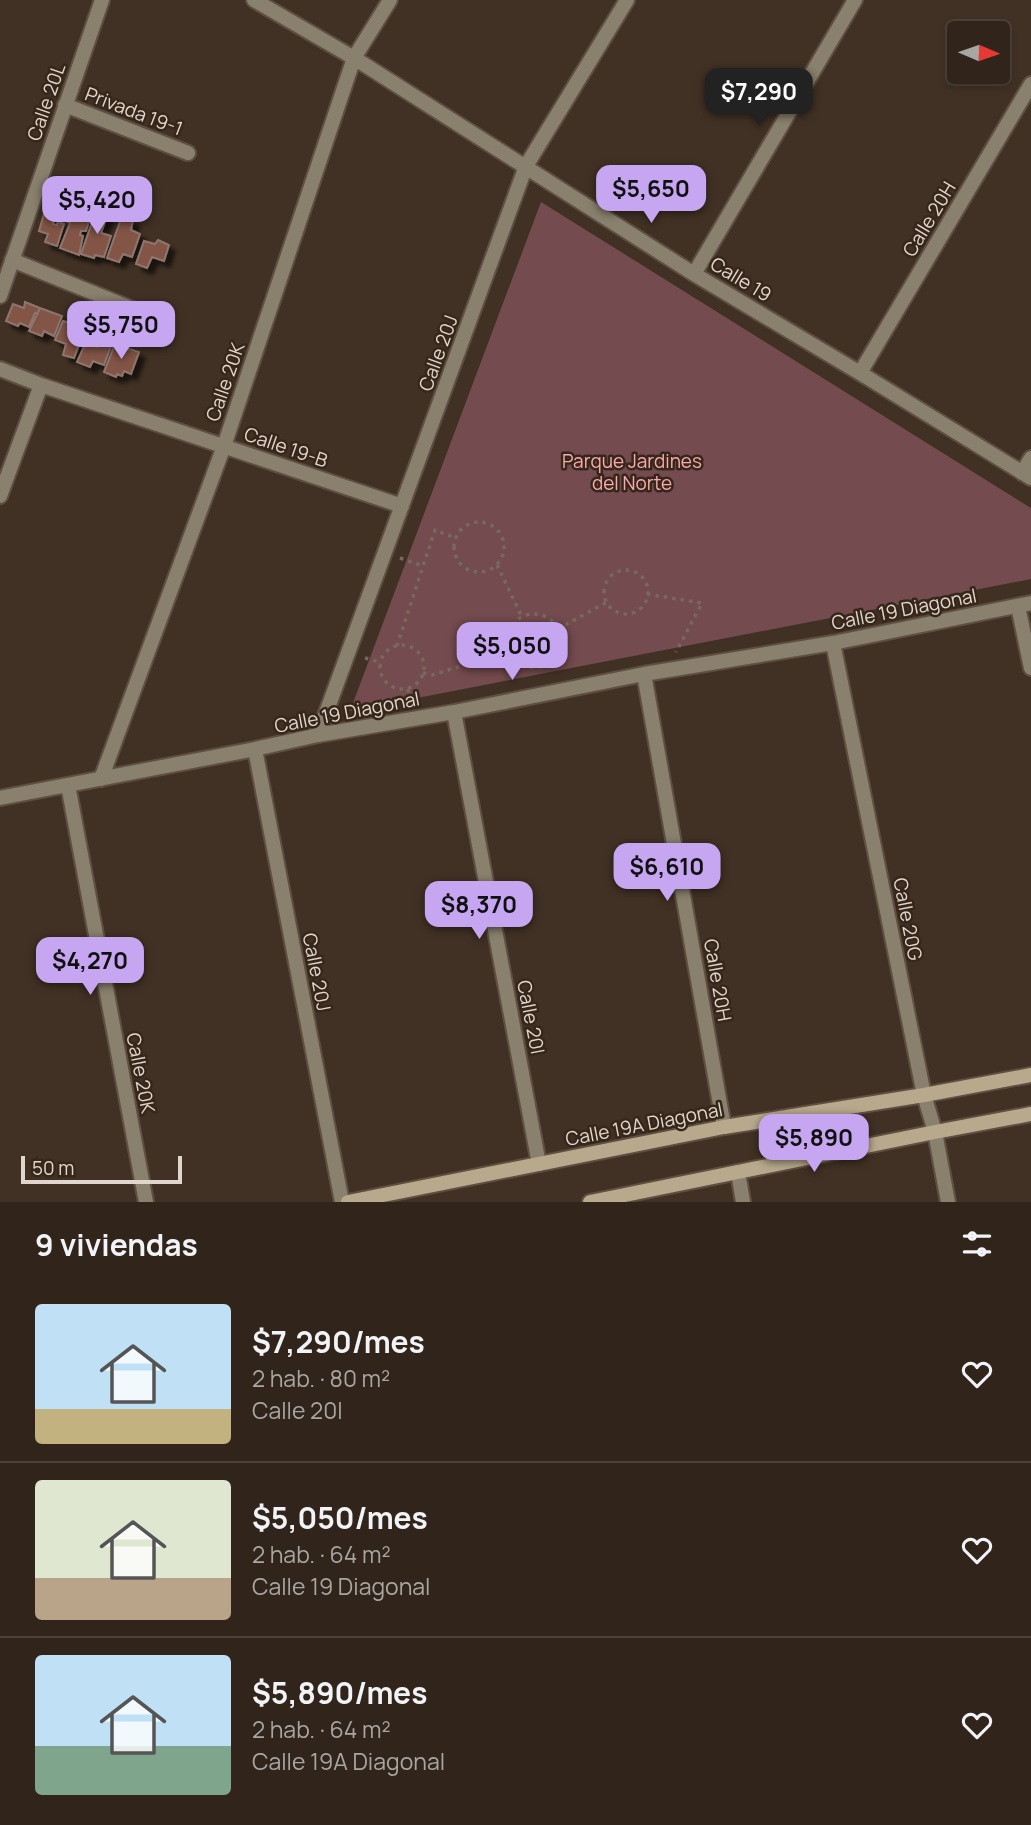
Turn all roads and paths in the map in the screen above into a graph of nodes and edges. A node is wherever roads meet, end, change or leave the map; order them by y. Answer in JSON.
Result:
{"nodes":[{"id":1,"x":102,"y":0,"type":"edge"},
{"id":2,"x":254,"y":0,"type":"edge"},
{"id":3,"x":390,"y":0,"type":"edge"},
{"id":4,"x":627,"y":0,"type":"edge"},
{"id":5,"x":855,"y":0,"type":"edge"},
{"id":6,"x":354,"y":58,"type":"junction"},
{"id":7,"x":1031,"y":84,"type":"edge"},
{"id":8,"x":65,"y":105,"type":"junction"},
{"id":9,"x":188,"y":153,"type":"dead end"},
{"id":10,"x":526,"y":166,"type":"junction"},
{"id":11,"x":12,"y":260,"type":"junction"},
{"id":12,"x":694,"y":274,"type":"junction"},
{"id":13,"x":0,"y":296,"type":"edge"},
{"id":14,"x":138,"y":311,"type":"dead end"},
{"id":15,"x":0,"y":369,"type":"edge"},
{"id":16,"x":860,"y":373,"type":"junction"},
{"id":17,"x":41,"y":385,"type":"junction"},
{"id":18,"x":224,"y":446,"type":"junction"},
{"id":19,"x":1031,"y":458,"type":"edge"},
{"id":20,"x":1026,"y":475,"type":"edge"},
{"id":21,"x":0,"y":496,"type":"edge"},
{"id":22,"x":402,"y":506,"type":"junction"},
{"id":23,"x":456,"y":538,"type":"junction"},
{"id":24,"x":385,"y":553,"type":"junction"},
{"id":25,"x":497,"y":565,"type":"junction"},
{"id":26,"x":423,"y":566,"type":"junction"},
{"id":27,"x":648,"y":594,"type":"junction"},
{"id":28,"x":607,"y":602,"type":"junction"},
{"id":29,"x":1024,"y":605,"type":"edge"},
{"id":30,"x":522,"y":617,"type":"junction"},
{"id":31,"x":558,"y":629,"type":"junction"},
{"id":32,"x":833,"y":643,"type":"junction"},
{"id":33,"x":397,"y":646,"type":"junction"},
{"id":34,"x":510,"y":651,"type":"junction"},
{"id":35,"x":1031,"y":668,"type":"edge"},
{"id":36,"x":667,"y":670,"type":"junction"},
{"id":37,"x":423,"y":673,"type":"junction"},
{"id":38,"x":644,"y":674,"type":"junction"},
{"id":39,"x":454,"y":712,"type":"junction"},
{"id":40,"x":318,"y":735,"type":"junction"},
{"id":41,"x":255,"y":749,"type":"junction"},
{"id":42,"x":101,"y":779,"type":"junction"},
{"id":43,"x":68,"y":785,"type":"junction"},
{"id":44,"x":0,"y":798,"type":"edge"},
{"id":45,"x":1031,"y":1075,"type":"edge"},
{"id":46,"x":924,"y":1095,"type":"junction"},
{"id":47,"x":1031,"y":1114,"type":"edge"},
{"id":48,"x":724,"y":1127,"type":"junction"},
{"id":49,"x":935,"y":1132,"type":"junction"},
{"id":50,"x":540,"y":1164,"type":"junction"},
{"id":51,"x":737,"y":1172,"type":"junction"},
{"id":52,"x":146,"y":1202,"type":"edge"},
{"id":53,"x":342,"y":1202,"type":"edge"},
{"id":54,"x":348,"y":1202,"type":"edge"},
{"id":55,"x":590,"y":1202,"type":"edge"},
{"id":56,"x":743,"y":1202,"type":"edge"},
{"id":57,"x":948,"y":1202,"type":"edge"}],
"edges":[{"from":1,"to":8,"type":"street","name":"Calle 20L"},
{"from":2,"to":6,"type":"street","name":"Calle 19"},
{"from":3,"to":6,"type":"street","name":"Calle 20K"},
{"from":4,"to":10,"type":"street","name":"Calle 20J"},
{"from":5,"to":12,"type":"street"},
{"from":6,"to":10,"type":"street","name":"Calle 19"},
{"from":6,"to":18,"type":"street","name":"Calle 20K"},
{"from":7,"to":16,"type":"street","name":"Calle 20H"},
{"from":8,"to":9,"type":"street","name":"Privada 19-1"},
{"from":8,"to":11,"type":"street","name":"Calle 20L"},
{"from":10,"to":12,"type":"street","name":"Calle 19"},
{"from":10,"to":22,"type":"street","name":"Calle 20J"},
{"from":11,"to":13,"type":"street","name":"Calle 20L"},
{"from":11,"to":14,"type":"street"},
{"from":12,"to":16,"type":"street","name":"Calle 19"},
{"from":15,"to":17,"type":"street","name":"Calle 19-B"},
{"from":16,"to":20,"type":"street","name":"Calle 19"},
{"from":17,"to":18,"type":"street","name":"Calle 19-B"},
{"from":17,"to":21,"type":"street"},
{"from":18,"to":22,"type":"street","name":"Calle 19-B"},
{"from":18,"to":42,"type":"street","name":"Calle 20K"},
{"from":19,"to":20,"type":"street"},
{"from":22,"to":24,"type":"street","name":"Calle 20J"},
{"from":23,"to":25,"type":"path"},
{"from":23,"to":25,"type":"path"},
{"from":23,"to":26,"type":"path"},
{"from":24,"to":26,"type":"path"},
{"from":24,"to":40,"type":"street","name":"Calle 20J"},
{"from":25,"to":30,"type":"path"},
{"from":26,"to":33,"type":"path"},
{"from":27,"to":28,"type":"path"},
{"from":27,"to":28,"type":"path"},
{"from":27,"to":36,"type":"path"},
{"from":28,"to":31,"type":"path"},
{"from":29,"to":32,"type":"street","name":"Calle 19 Diagonal"},
{"from":29,"to":35,"type":"street"},
{"from":30,"to":31,"type":"path"},
{"from":30,"to":34,"type":"path"},
{"from":31,"to":34,"type":"path"},
{"from":32,"to":36,"type":"street","name":"Calle 19 Diagonal"},
{"from":32,"to":46,"type":"street","name":"Calle 20G"},
{"from":33,"to":37,"type":"path"},
{"from":33,"to":37,"type":"path"},
{"from":34,"to":37,"type":"path"},
{"from":36,"to":38,"type":"street","name":"Calle 19 Diagonal"},
{"from":38,"to":39,"type":"street","name":"Calle 19 Diagonal"},
{"from":38,"to":48,"type":"street","name":"Calle 20H"},
{"from":39,"to":40,"type":"street","name":"Calle 19 Diagonal"},
{"from":39,"to":50,"type":"street","name":"Calle 20I"},
{"from":40,"to":41,"type":"street","name":"Calle 19 Diagonal"},
{"from":41,"to":42,"type":"street","name":"Calle 19 Diagonal"},
{"from":41,"to":53,"type":"street","name":"Calle 20J"},
{"from":42,"to":43,"type":"street","name":"Calle 19 Diagonal"},
{"from":43,"to":44,"type":"street","name":"Calle 19 Diagonal"},
{"from":43,"to":52,"type":"street","name":"Calle 20K"},
{"from":45,"to":46,"type":"street","name":"Calle 19A Diagonal"},
{"from":46,"to":48,"type":"street","name":"Calle 19A Diagonal"},
{"from":46,"to":49,"type":"street","name":"Calle 20G"},
{"from":47,"to":49,"type":"street"},
{"from":48,"to":50,"type":"street","name":"Calle 19A Diagonal"},
{"from":49,"to":51,"type":"street"},
{"from":49,"to":57,"type":"street","name":"Calle 20G"},
{"from":50,"to":54,"type":"street","name":"Calle 19A Diagonal"},
{"from":51,"to":55,"type":"street"},
{"from":51,"to":56,"type":"street"}]}
